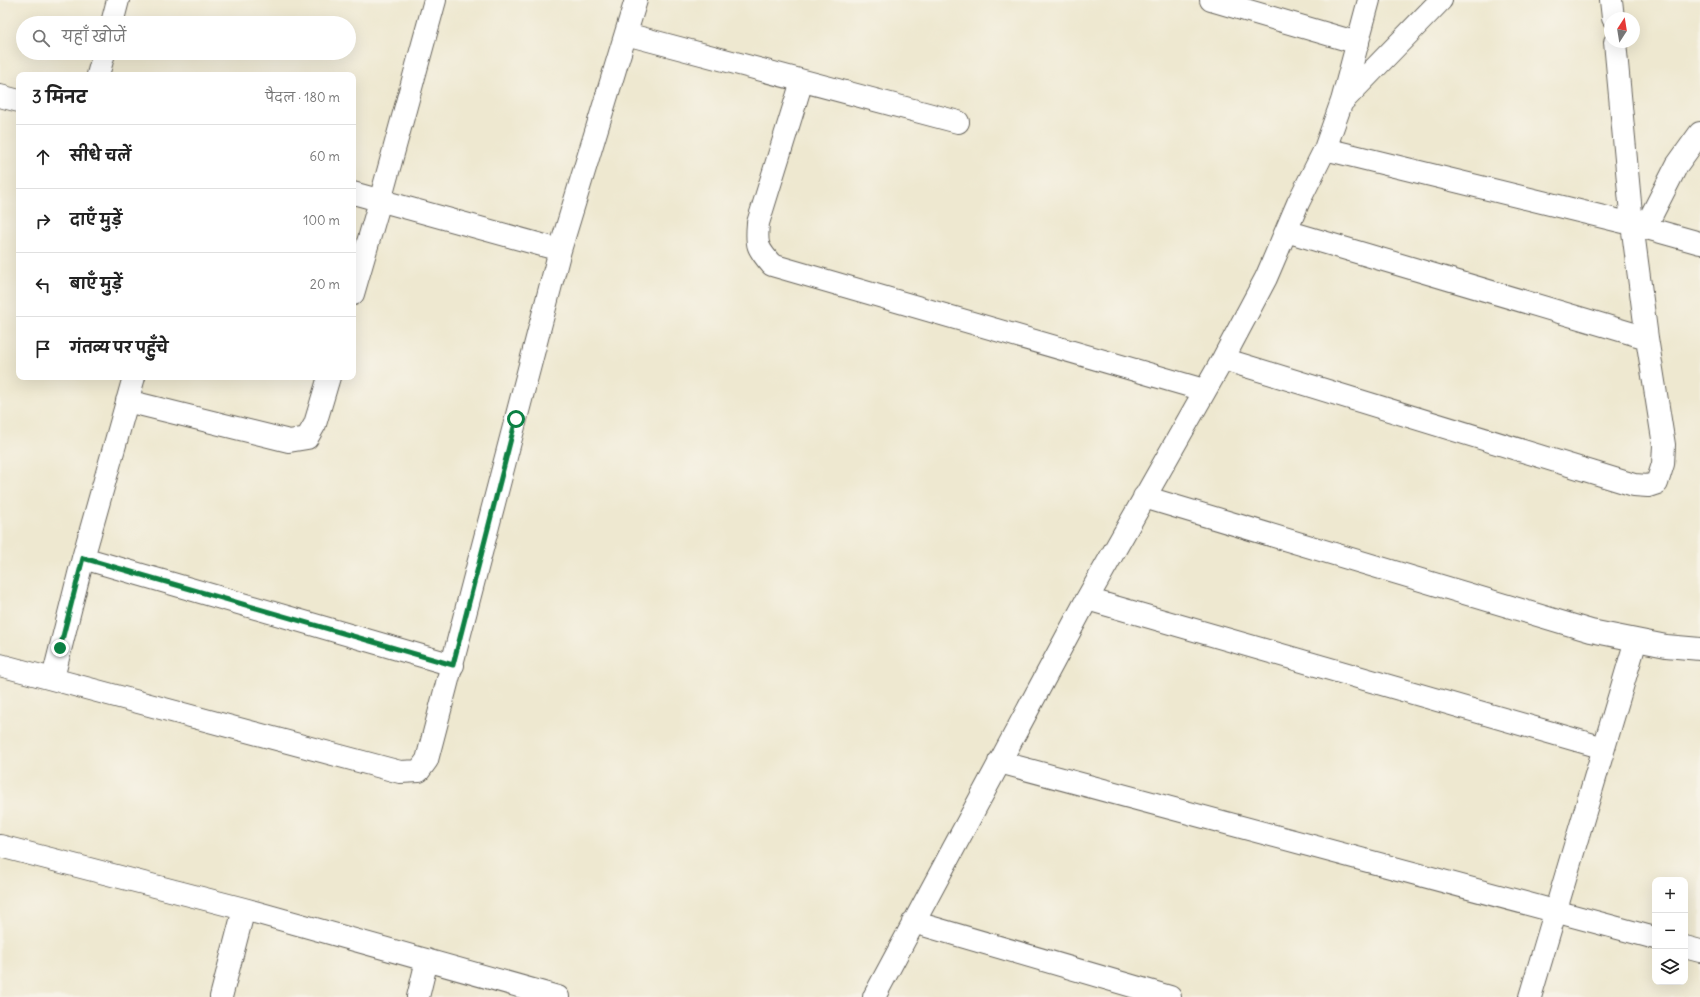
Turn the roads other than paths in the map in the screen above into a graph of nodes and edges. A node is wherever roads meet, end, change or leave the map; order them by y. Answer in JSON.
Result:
{"nodes":[{"id":1,"x":118,"y":0,"type":"edge"},
{"id":2,"x":436,"y":0,"type":"edge"},
{"id":3,"x":636,"y":0,"type":"edge"},
{"id":4,"x":1210,"y":0,"type":"edge"},
{"id":5,"x":1369,"y":0,"type":"edge"},
{"id":6,"x":1441,"y":0,"type":"edge"},
{"id":7,"x":1611,"y":0,"type":"edge"},
{"id":8,"x":1612,"y":12,"type":"edge"},
{"id":9,"x":114,"y":16,"type":"edge"},
{"id":10,"x":626,"y":34,"type":"junction"},
{"id":11,"x":1358,"y":43,"type":"junction"},
{"id":12,"x":1616,"y":48,"type":"edge"},
{"id":13,"x":102,"y":60,"type":"edge"},
{"id":14,"x":99,"y":72,"type":"edge"},
{"id":15,"x":802,"y":81,"type":"junction"},
{"id":16,"x":0,"y":96,"type":"edge"},
{"id":17,"x":16,"y":101,"type":"edge"},
{"id":18,"x":1342,"y":101,"type":"junction"},
{"id":19,"x":958,"y":122,"type":"dead end"},
{"id":20,"x":1700,"y":133,"type":"edge"},
{"id":21,"x":1326,"y":149,"type":"junction"},
{"id":22,"x":356,"y":195,"type":"edge"},
{"id":23,"x":380,"y":201,"type":"junction"},
{"id":24,"x":1639,"y":226,"type":"junction"},
{"id":25,"x":1286,"y":231,"type":"junction"},
{"id":26,"x":1700,"y":243,"type":"edge"},
{"id":27,"x":560,"y":250,"type":"junction"},
{"id":28,"x":356,"y":284,"type":"edge"},
{"id":29,"x":1647,"y":338,"type":"junction"},
{"id":30,"x":1223,"y":358,"type":"junction"},
{"id":31,"x":133,"y":380,"type":"edge"},
{"id":32,"x":327,"y":380,"type":"edge"},
{"id":33,"x":1204,"y":390,"type":"junction"},
{"id":34,"x":127,"y":401,"type":"junction"},
{"id":35,"x":1144,"y":497,"type":"junction"},
{"id":36,"x":83,"y":558,"type":"junction"},
{"id":37,"x":1087,"y":599,"type":"junction"},
{"id":38,"x":1636,"y":640,"type":"junction"},
{"id":39,"x":1700,"y":649,"type":"edge"},
{"id":40,"x":0,"y":665,"type":"edge"},
{"id":41,"x":453,"y":665,"type":"junction"},
{"id":42,"x":53,"y":678,"type":"junction"},
{"id":43,"x":1604,"y":748,"type":"junction"},
{"id":44,"x":1000,"y":762,"type":"junction"},
{"id":45,"x":0,"y":846,"type":"edge"},
{"id":46,"x":244,"y":909,"type":"junction"},
{"id":47,"x":1556,"y":912,"type":"junction"},
{"id":48,"x":913,"y":922,"type":"junction"},
{"id":49,"x":1652,"y":937,"type":"edge"},
{"id":50,"x":1688,"y":947,"type":"edge"},
{"id":51,"x":1700,"y":951,"type":"edge"},
{"id":52,"x":427,"y":960,"type":"junction"},
{"id":53,"x":221,"y":997,"type":"edge"},
{"id":54,"x":418,"y":997,"type":"edge"},
{"id":55,"x":558,"y":997,"type":"edge"},
{"id":56,"x":874,"y":997,"type":"edge"},
{"id":57,"x":1170,"y":997,"type":"edge"},
{"id":58,"x":1530,"y":997,"type":"edge"}],
"edges":[{"from":1,"to":9,"type":"street"},
{"from":2,"to":23,"type":"street"},
{"from":3,"to":10,"type":"street"},
{"from":4,"to":11,"type":"street"},
{"from":5,"to":11,"type":"street"},
{"from":6,"to":18,"type":"street"},
{"from":7,"to":8,"type":"street"},
{"from":10,"to":15,"type":"street"},
{"from":10,"to":27,"type":"street"},
{"from":11,"to":18,"type":"street"},
{"from":12,"to":24,"type":"street"},
{"from":13,"to":14,"type":"street"},
{"from":15,"to":19,"type":"street"},
{"from":15,"to":33,"type":"street"},
{"from":16,"to":17,"type":"street"},
{"from":18,"to":21,"type":"street"},
{"from":20,"to":24,"type":"street"},
{"from":21,"to":24,"type":"street"},
{"from":21,"to":25,"type":"street"},
{"from":22,"to":23,"type":"street"},
{"from":23,"to":27,"type":"street"},
{"from":23,"to":28,"type":"street"},
{"from":24,"to":26,"type":"street"},
{"from":24,"to":29,"type":"street"},
{"from":25,"to":29,"type":"street"},
{"from":25,"to":30,"type":"street"},
{"from":27,"to":41,"type":"street"},
{"from":29,"to":30,"type":"street"},
{"from":30,"to":33,"type":"street"},
{"from":31,"to":34,"type":"street"},
{"from":32,"to":34,"type":"street"},
{"from":33,"to":35,"type":"street"},
{"from":34,"to":36,"type":"street"},
{"from":35,"to":37,"type":"street"},
{"from":35,"to":38,"type":"street"},
{"from":36,"to":41,"type":"street"},
{"from":36,"to":42,"type":"street"},
{"from":37,"to":43,"type":"street"},
{"from":37,"to":44,"type":"street"},
{"from":38,"to":39,"type":"street"},
{"from":38,"to":43,"type":"street"},
{"from":40,"to":42,"type":"street"},
{"from":41,"to":42,"type":"street"},
{"from":43,"to":47,"type":"street"},
{"from":44,"to":47,"type":"street"},
{"from":44,"to":48,"type":"street"},
{"from":45,"to":46,"type":"street"},
{"from":46,"to":52,"type":"street"},
{"from":46,"to":53,"type":"street"},
{"from":47,"to":49,"type":"street"},
{"from":47,"to":58,"type":"street"},
{"from":48,"to":56,"type":"street"},
{"from":48,"to":57,"type":"street"},
{"from":50,"to":51,"type":"street"},
{"from":52,"to":54,"type":"street"},
{"from":52,"to":55,"type":"street"}]}
